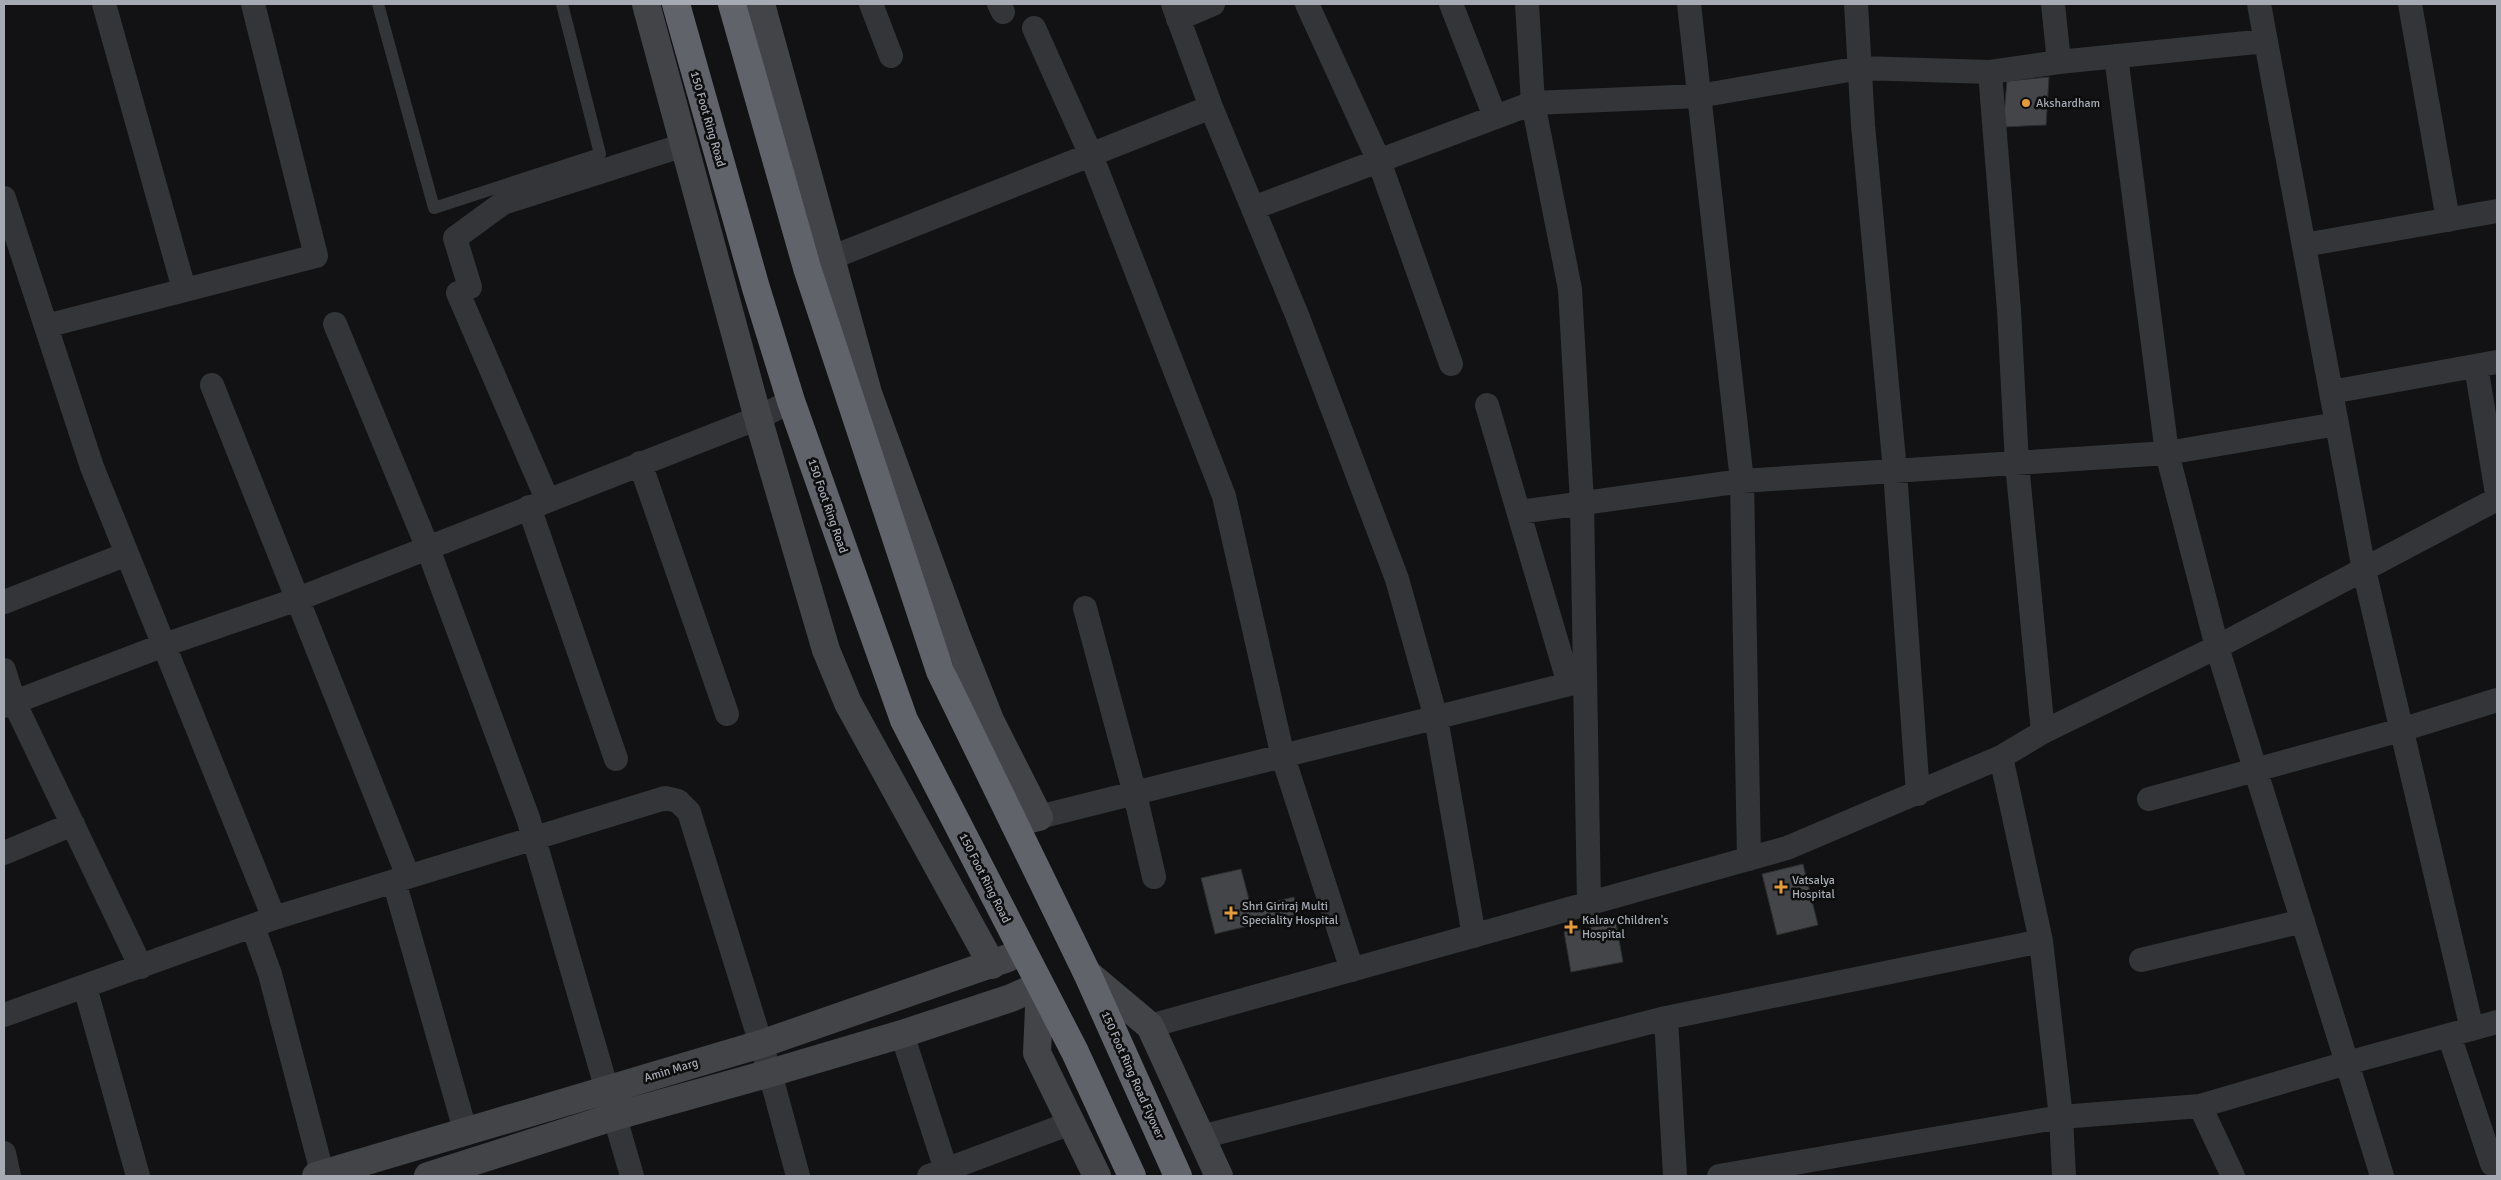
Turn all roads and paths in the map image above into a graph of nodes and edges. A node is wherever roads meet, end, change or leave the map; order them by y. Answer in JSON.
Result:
{"nodes":[{"id":1,"x":104,"y":4,"type":"edge"},
{"id":2,"x":253,"y":4,"type":"edge"},
{"id":3,"x":378,"y":4,"type":"edge"},
{"id":4,"x":562,"y":4,"type":"edge"},
{"id":5,"x":646,"y":4,"type":"edge"},
{"id":6,"x":676,"y":4,"type":"edge"},
{"id":7,"x":871,"y":4,"type":"edge"},
{"id":8,"x":1213,"y":4,"type":"edge"},
{"id":9,"x":1307,"y":4,"type":"edge"},
{"id":10,"x":1451,"y":4,"type":"edge"},
{"id":11,"x":1527,"y":4,"type":"edge"},
{"id":12,"x":1689,"y":4,"type":"edge"},
{"id":13,"x":1856,"y":4,"type":"edge"},
{"id":14,"x":2053,"y":4,"type":"edge"},
{"id":15,"x":2259,"y":4,"type":"edge"},
{"id":16,"x":2410,"y":4,"type":"edge"},
{"id":17,"x":747,"y":6,"type":"edge"},
{"id":18,"x":1175,"y":11,"type":"edge"},
{"id":19,"x":1034,"y":28,"type":"dead end"},
{"id":20,"x":2266,"y":41,"type":"junction"},
{"id":21,"x":891,"y":56,"type":"dead end"},
{"id":22,"x":2116,"y":56,"type":"junction"},
{"id":23,"x":2059,"y":62,"type":"junction"},
{"id":24,"x":1860,"y":68,"type":"junction"},
{"id":25,"x":1990,"y":72,"type":"junction"},
{"id":26,"x":1700,"y":96,"type":"junction"},
{"id":27,"x":1533,"y":103,"type":"junction"},
{"id":28,"x":1211,"y":107,"type":"junction"},
{"id":29,"x":1495,"y":117,"type":"junction"},
{"id":30,"x":684,"y":145,"type":"junction"},
{"id":31,"x":1091,"y":155,"type":"junction"},
{"id":32,"x":1379,"y":161,"type":"junction"},
{"id":33,"x":4,"y":198,"type":"edge"},
{"id":34,"x":1253,"y":208,"type":"junction"},
{"id":35,"x":2497,"y":211,"type":"edge"},
{"id":36,"x":2448,"y":220,"type":"junction"},
{"id":37,"x":2304,"y":245,"type":"junction"},
{"id":38,"x":819,"y":263,"type":"junction"},
{"id":39,"x":184,"y":289,"type":"junction"},
{"id":40,"x":335,"y":324,"type":"dead end"},
{"id":41,"x":46,"y":326,"type":"junction"},
{"id":42,"x":1451,"y":364,"type":"dead end"},
{"id":43,"x":2486,"y":364,"type":"edge"},
{"id":44,"x":212,"y":385,"type":"dead end"},
{"id":45,"x":2331,"y":392,"type":"junction"},
{"id":46,"x":792,"y":400,"type":"junction"},
{"id":47,"x":1487,"y":405,"type":"dead end"},
{"id":48,"x":758,"y":418,"type":"junction"},
{"id":49,"x":2337,"y":424,"type":"junction"},
{"id":50,"x":2167,"y":453,"type":"junction"},
{"id":51,"x":640,"y":464,"type":"junction"},
{"id":52,"x":2017,"y":464,"type":"junction"},
{"id":53,"x":1894,"y":471,"type":"junction"},
{"id":54,"x":1742,"y":481,"type":"junction"},
{"id":55,"x":2497,"y":494,"type":"edge"},
{"id":56,"x":2497,"y":499,"type":"edge"},
{"id":57,"x":538,"y":503,"type":"junction"},
{"id":58,"x":1582,"y":503,"type":"junction"},
{"id":59,"x":1519,"y":512,"type":"junction"},
{"id":60,"x":427,"y":546,"type":"junction"},
{"id":61,"x":127,"y":554,"type":"junction"},
{"id":62,"x":2364,"y":570,"type":"junction"},
{"id":63,"x":298,"y":599,"type":"junction"},
{"id":64,"x":4,"y":602,"type":"edge"},
{"id":65,"x":1085,"y":608,"type":"dead end"},
{"id":66,"x":164,"y":645,"type":"junction"},
{"id":67,"x":2218,"y":647,"type":"junction"},
{"id":68,"x":4,"y":670,"type":"edge"},
{"id":69,"x":1577,"y":682,"type":"junction"},
{"id":70,"x":2497,"y":700,"type":"edge"},
{"id":71,"x":9,"y":704,"type":"edge"},
{"id":72,"x":728,"y":714,"type":"dead end"},
{"id":73,"x":1436,"y":718,"type":"junction"},
{"id":74,"x":2401,"y":730,"type":"junction"},
{"id":75,"x":2043,"y":732,"type":"junction"},
{"id":76,"x":1283,"y":756,"type":"junction"},
{"id":77,"x":2001,"y":757,"type":"junction"},
{"id":78,"x":616,"y":758,"type":"dead end"},
{"id":79,"x":2256,"y":770,"type":"junction"},
{"id":80,"x":1135,"y":794,"type":"junction"},
{"id":81,"x":1918,"y":794,"type":"junction"},
{"id":82,"x":2149,"y":800,"type":"dead end"},
{"id":83,"x":1026,"y":820,"type":"junction"},
{"id":84,"x":73,"y":824,"type":"junction"},
{"id":85,"x":534,"y":837,"type":"junction"},
{"id":86,"x":4,"y":853,"type":"edge"},
{"id":87,"x":1749,"y":859,"type":"junction"},
{"id":88,"x":1154,"y":877,"type":"dead end"},
{"id":89,"x":401,"y":879,"type":"junction"},
{"id":90,"x":1589,"y":904,"type":"junction"},
{"id":91,"x":2302,"y":921,"type":"junction"},
{"id":92,"x":264,"y":923,"type":"junction"},
{"id":93,"x":1474,"y":936,"type":"junction"},
{"id":94,"x":2041,"y":941,"type":"junction"},
{"id":95,"x":1023,"y":951,"type":"junction"},
{"id":96,"x":2142,"y":960,"type":"dead end"},
{"id":97,"x":992,"y":965,"type":"junction"},
{"id":98,"x":141,"y":967,"type":"junction"},
{"id":99,"x":1352,"y":970,"type":"junction"},
{"id":100,"x":1087,"y":973,"type":"junction"},
{"id":101,"x":1040,"y":985,"type":"junction"},
{"id":102,"x":85,"y":987,"type":"junction"},
{"id":103,"x":4,"y":1015,"type":"edge"},
{"id":104,"x":1666,"y":1018,"type":"junction"},
{"id":105,"x":2497,"y":1022,"type":"edge"},
{"id":106,"x":1150,"y":1026,"type":"junction"},
{"id":107,"x":2472,"y":1029,"type":"junction"},
{"id":108,"x":902,"y":1034,"type":"junction"},
{"id":109,"x":2449,"y":1035,"type":"junction"},
{"id":110,"x":761,"y":1044,"type":"junction"},
{"id":111,"x":2347,"y":1063,"type":"junction"},
{"id":112,"x":770,"y":1073,"type":"junction"},
{"id":113,"x":608,"y":1089,"type":"junction"},
{"id":114,"x":2200,"y":1106,"type":"junction"},
{"id":115,"x":616,"y":1116,"type":"junction"},
{"id":116,"x":2061,"y":1117,"type":"junction"},
{"id":117,"x":1071,"y":1123,"type":"junction"},
{"id":118,"x":465,"y":1130,"type":"junction"},
{"id":119,"x":1202,"y":1138,"type":"junction"},
{"id":120,"x":4,"y":1153,"type":"edge"},
{"id":121,"x":2492,"y":1164,"type":"dead end"},
{"id":122,"x":476,"y":1169,"type":"edge"},
{"id":123,"x":1792,"y":1170,"type":"edge"},
{"id":124,"x":941,"y":1175,"type":"edge"},
{"id":125,"x":9,"y":1176,"type":"edge"},
{"id":126,"x":138,"y":1176,"type":"edge"},
{"id":127,"x":321,"y":1176,"type":"edge"},
{"id":128,"x":428,"y":1176,"type":"edge"},
{"id":129,"x":632,"y":1176,"type":"edge"},
{"id":130,"x":798,"y":1176,"type":"edge"},
{"id":131,"x":1096,"y":1176,"type":"edge"},
{"id":132,"x":1132,"y":1176,"type":"edge"},
{"id":133,"x":1178,"y":1176,"type":"edge"},
{"id":134,"x":1219,"y":1176,"type":"edge"},
{"id":135,"x":1676,"y":1176,"type":"edge"},
{"id":136,"x":1719,"y":1176,"type":"edge"},
{"id":137,"x":2064,"y":1176,"type":"edge"},
{"id":138,"x":2233,"y":1176,"type":"edge"},
{"id":139,"x":2382,"y":1176,"type":"edge"}],
"edges":[{"from":1,"to":39,"type":"street"},
{"from":2,"to":39,"type":"street"},
{"from":3,"to":4,"type":"lane"},
{"from":5,"to":30,"type":"street"},
{"from":6,"to":46,"type":"highway","name":"150 Foot Ring Road"},
{"from":7,"to":21,"type":"street"},
{"from":8,"to":18,"type":"street"},
{"from":9,"to":32,"type":"street"},
{"from":10,"to":29,"type":"street"},
{"from":11,"to":27,"type":"street"},
{"from":12,"to":26,"type":"street"},
{"from":13,"to":24,"type":"street"},
{"from":14,"to":23,"type":"street"},
{"from":15,"to":20,"type":"street"},
{"from":16,"to":36,"type":"street"},
{"from":17,"to":38,"type":"highway"},
{"from":18,"to":28,"type":"street"},
{"from":19,"to":31,"type":"street"},
{"from":20,"to":22,"type":"street"},
{"from":20,"to":37,"type":"street"},
{"from":22,"to":23,"type":"street"},
{"from":22,"to":50,"type":"street"},
{"from":23,"to":25,"type":"street"},
{"from":24,"to":25,"type":"street"},
{"from":24,"to":26,"type":"street"},
{"from":24,"to":53,"type":"street"},
{"from":25,"to":52,"type":"street"},
{"from":26,"to":27,"type":"street"},
{"from":26,"to":54,"type":"street"},
{"from":27,"to":29,"type":"street"},
{"from":27,"to":58,"type":"street"},
{"from":28,"to":31,"type":"street"},
{"from":28,"to":34,"type":"street"},
{"from":29,"to":32,"type":"street"},
{"from":30,"to":48,"type":"street"},
{"from":30,"to":57,"type":"street"},
{"from":31,"to":38,"type":"street"},
{"from":31,"to":76,"type":"street"},
{"from":32,"to":34,"type":"street"},
{"from":32,"to":42,"type":"street"},
{"from":33,"to":41,"type":"street"},
{"from":34,"to":73,"type":"street"},
{"from":35,"to":36,"type":"street"},
{"from":36,"to":37,"type":"street"},
{"from":37,"to":45,"type":"street"},
{"from":38,"to":83,"type":"highway"},
{"from":39,"to":41,"type":"street"},
{"from":40,"to":60,"type":"street"},
{"from":41,"to":61,"type":"street"},
{"from":43,"to":45,"type":"street"},
{"from":43,"to":55,"type":"street"},
{"from":44,"to":63,"type":"street"},
{"from":45,"to":49,"type":"street"},
{"from":46,"to":48,"type":"street"},
{"from":46,"to":95,"type":"highway","name":"150 Foot Ring Road"},
{"from":47,"to":59,"type":"street"},
{"from":48,"to":51,"type":"street"},
{"from":48,"to":97,"type":"street"},
{"from":49,"to":50,"type":"street"},
{"from":49,"to":62,"type":"street"},
{"from":50,"to":52,"type":"street"},
{"from":50,"to":67,"type":"street"},
{"from":51,"to":57,"type":"street"},
{"from":51,"to":72,"type":"street"},
{"from":52,"to":53,"type":"street"},
{"from":52,"to":75,"type":"street"},
{"from":53,"to":54,"type":"street"},
{"from":53,"to":81,"type":"street"},
{"from":54,"to":58,"type":"street"},
{"from":54,"to":87,"type":"street"},
{"from":56,"to":62,"type":"street"},
{"from":57,"to":60,"type":"street"},
{"from":57,"to":78,"type":"street"},
{"from":58,"to":59,"type":"street"},
{"from":58,"to":69,"type":"street"},
{"from":59,"to":69,"type":"street"},
{"from":60,"to":63,"type":"street"},
{"from":60,"to":85,"type":"street"},
{"from":61,"to":64,"type":"street"},
{"from":61,"to":66,"type":"street"},
{"from":62,"to":67,"type":"street"},
{"from":62,"to":74,"type":"street"},
{"from":63,"to":66,"type":"street"},
{"from":63,"to":89,"type":"street"},
{"from":65,"to":80,"type":"street"},
{"from":66,"to":71,"type":"street"},
{"from":66,"to":92,"type":"street"},
{"from":67,"to":75,"type":"street"},
{"from":67,"to":79,"type":"street"},
{"from":68,"to":71,"type":"street"},
{"from":69,"to":73,"type":"street"},
{"from":69,"to":90,"type":"street"},
{"from":70,"to":74,"type":"street"},
{"from":71,"to":84,"type":"street"},
{"from":73,"to":76,"type":"street"},
{"from":73,"to":93,"type":"street"},
{"from":74,"to":79,"type":"street"},
{"from":74,"to":107,"type":"street"},
{"from":75,"to":77,"type":"street"},
{"from":76,"to":80,"type":"street"},
{"from":76,"to":99,"type":"street"},
{"from":77,"to":81,"type":"street"},
{"from":77,"to":94,"type":"street"},
{"from":79,"to":82,"type":"street"},
{"from":79,"to":91,"type":"street"},
{"from":80,"to":83,"type":"street"},
{"from":80,"to":88,"type":"street"},
{"from":81,"to":87,"type":"street"},
{"from":83,"to":100,"type":"highway"},
{"from":84,"to":86,"type":"street"},
{"from":84,"to":98,"type":"street"},
{"from":85,"to":89,"type":"street"},
{"from":85,"to":110,"type":"street"},
{"from":85,"to":113,"type":"street"},
{"from":87,"to":90,"type":"street"},
{"from":89,"to":92,"type":"street"},
{"from":89,"to":118,"type":"street"},
{"from":90,"to":93,"type":"street"},
{"from":91,"to":96,"type":"street"},
{"from":91,"to":111,"type":"street"},
{"from":92,"to":98,"type":"street"},
{"from":92,"to":127,"type":"street"},
{"from":93,"to":99,"type":"street"},
{"from":94,"to":104,"type":"street"},
{"from":94,"to":116,"type":"street"},
{"from":95,"to":97,"type":"street","name":"Amin Marg"},
{"from":95,"to":101,"type":"highway","name":"150 Foot Ring Road"},
{"from":97,"to":110,"type":"street","name":"Amin Marg"},
{"from":98,"to":102,"type":"street"},
{"from":99,"to":106,"type":"street"},
{"from":100,"to":106,"type":"street"},
{"from":100,"to":133,"type":"highway","name":"150 Foot Ring Road Flyover"},
{"from":101,"to":108,"type":"street"},
{"from":101,"to":117,"type":"street"},
{"from":101,"to":132,"type":"highway"},
{"from":102,"to":103,"type":"street"},
{"from":102,"to":126,"type":"street"},
{"from":104,"to":119,"type":"street"},
{"from":104,"to":135,"type":"street"},
{"from":105,"to":107,"type":"street"},
{"from":106,"to":119,"type":"street"},
{"from":107,"to":109,"type":"street"},
{"from":108,"to":112,"type":"street"},
{"from":108,"to":124,"type":"street"},
{"from":109,"to":111,"type":"street"},
{"from":109,"to":121,"type":"street"},
{"from":110,"to":112,"type":"street"},
{"from":110,"to":113,"type":"street","name":"Amin Marg"},
{"from":111,"to":114,"type":"street"},
{"from":111,"to":139,"type":"street"},
{"from":112,"to":115,"type":"street"},
{"from":112,"to":130,"type":"street"},
{"from":113,"to":115,"type":"street"},
{"from":113,"to":118,"type":"street","name":"Amin Marg"},
{"from":114,"to":116,"type":"street"},
{"from":114,"to":138,"type":"street"},
{"from":115,"to":122,"type":"street"},
{"from":115,"to":129,"type":"street"},
{"from":116,"to":123,"type":"street"},
{"from":116,"to":137,"type":"street"},
{"from":117,"to":124,"type":"street"},
{"from":117,"to":131,"type":"street"},
{"from":118,"to":127,"type":"street","name":"Amin Marg"},
{"from":119,"to":134,"type":"street"},
{"from":120,"to":125,"type":"street"},
{"from":122,"to":128,"type":"street"},
{"from":123,"to":136,"type":"street"}]}
